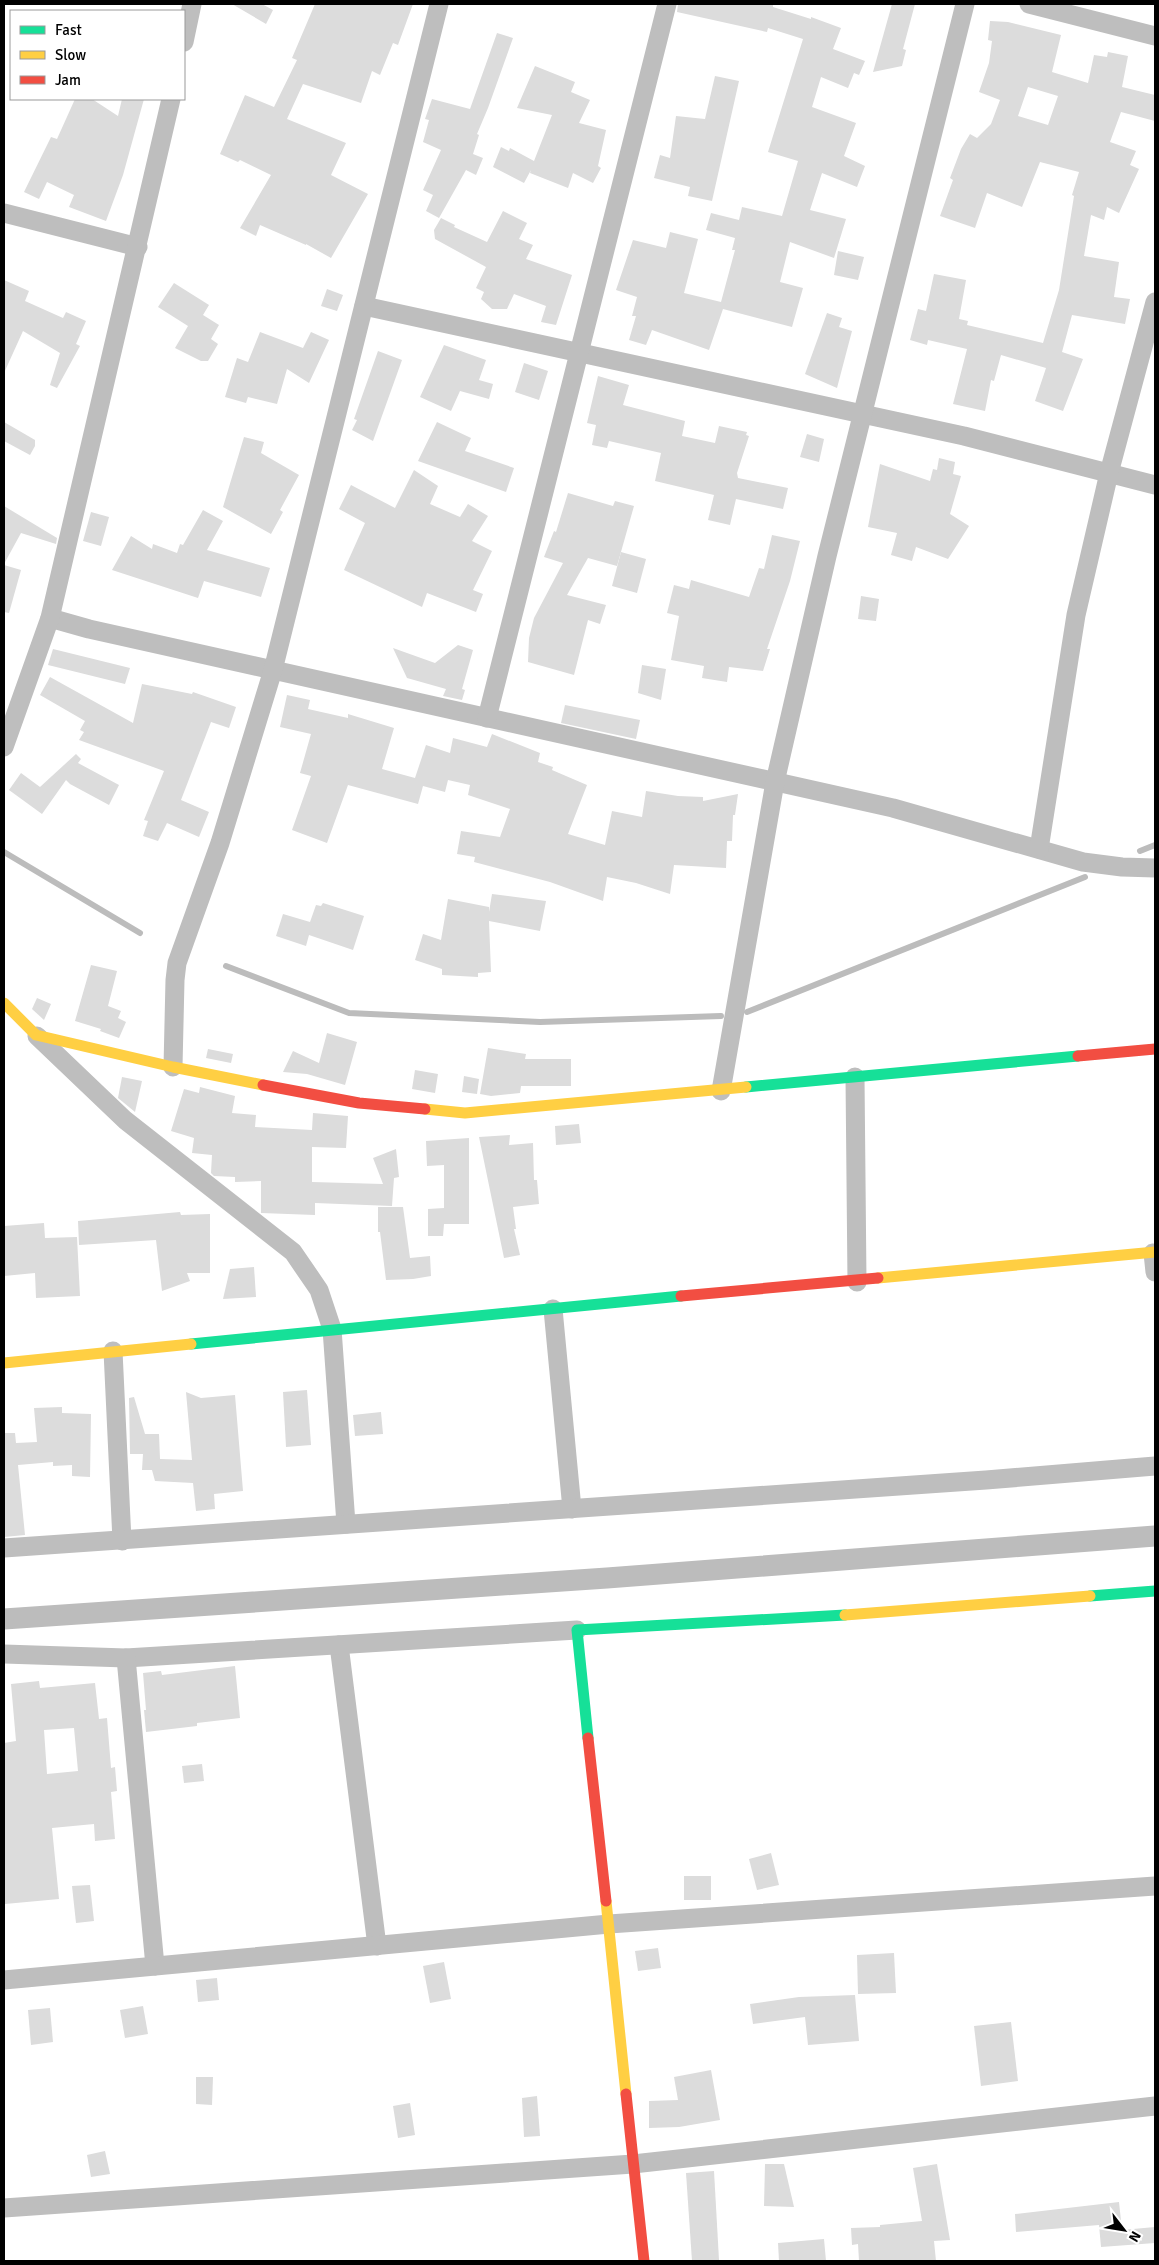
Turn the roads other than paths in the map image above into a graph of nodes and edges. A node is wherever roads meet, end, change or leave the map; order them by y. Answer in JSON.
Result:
{"nodes":[{"id":1,"x":192,"y":4,"type":"edge"},
{"id":2,"x":440,"y":4,"type":"edge"},
{"id":3,"x":667,"y":4,"type":"edge"},
{"id":4,"x":964,"y":4,"type":"edge"},
{"id":5,"x":1029,"y":4,"type":"edge"},
{"id":6,"x":1155,"y":36,"type":"edge"},
{"id":7,"x":185,"y":37,"type":"edge"},
{"id":8,"x":171,"y":100,"type":"edge"},
{"id":9,"x":4,"y":213,"type":"edge"},
{"id":10,"x":138,"y":247,"type":"junction"},
{"id":11,"x":1155,"y":302,"type":"edge"},
{"id":12,"x":364,"y":306,"type":"junction"},
{"id":13,"x":580,"y":353,"type":"junction"},
{"id":14,"x":862,"y":414,"type":"junction"},
{"id":15,"x":1109,"y":473,"type":"junction"},
{"id":16,"x":1155,"y":485,"type":"edge"},
{"id":17,"x":50,"y":618,"type":"junction"},
{"id":18,"x":273,"y":670,"type":"junction"},
{"id":19,"x":487,"y":718,"type":"junction"},
{"id":20,"x":4,"y":747,"type":"edge"},
{"id":21,"x":775,"y":782,"type":"junction"},
{"id":22,"x":1040,"y":848,"type":"junction"},
{"id":23,"x":1155,"y":868,"type":"edge"},
{"id":24,"x":4,"y":1003,"type":"edge"},
{"id":25,"x":36,"y":1035,"type":"junction"},
{"id":26,"x":1155,"y":1049,"type":"edge"},
{"id":27,"x":173,"y":1067,"type":"junction"},
{"id":28,"x":855,"y":1077,"type":"junction"},
{"id":29,"x":722,"y":1091,"type":"junction"},
{"id":30,"x":1154,"y":1253,"type":"edge"},
{"id":31,"x":1155,"y":1272,"type":"edge"},
{"id":32,"x":857,"y":1282,"type":"junction"},
{"id":33,"x":553,"y":1309,"type":"junction"},
{"id":34,"x":332,"y":1329,"type":"junction"},
{"id":35,"x":113,"y":1352,"type":"junction"},
{"id":36,"x":4,"y":1363,"type":"edge"},
{"id":37,"x":1155,"y":1466,"type":"edge"},
{"id":38,"x":572,"y":1509,"type":"junction"},
{"id":39,"x":346,"y":1524,"type":"junction"},
{"id":40,"x":122,"y":1541,"type":"junction"},
{"id":41,"x":4,"y":1548,"type":"edge"},
{"id":42,"x":1155,"y":1590,"type":"edge"},
{"id":43,"x":577,"y":1630,"type":"junction"},
{"id":44,"x":339,"y":1645,"type":"junction"},
{"id":45,"x":4,"y":1654,"type":"edge"},
{"id":46,"x":126,"y":1658,"type":"junction"},
{"id":47,"x":1155,"y":1886,"type":"edge"},
{"id":48,"x":609,"y":1924,"type":"junction"},
{"id":49,"x":377,"y":1946,"type":"junction"},
{"id":50,"x":155,"y":1966,"type":"junction"},
{"id":51,"x":4,"y":1980,"type":"edge"},
{"id":52,"x":1155,"y":2106,"type":"edge"},
{"id":53,"x":633,"y":2164,"type":"junction"},
{"id":54,"x":4,"y":2208,"type":"edge"},
{"id":55,"x":644,"y":2261,"type":"edge"}],
"edges":[{"from":1,"to":7,"type":"street"},
{"from":2,"to":12,"type":"street"},
{"from":3,"to":13,"type":"street"},
{"from":4,"to":14,"type":"street"},
{"from":5,"to":6,"type":"street"},
{"from":8,"to":10,"type":"street"},
{"from":9,"to":10,"type":"street"},
{"from":10,"to":17,"type":"street"},
{"from":11,"to":15,"type":"street"},
{"from":12,"to":13,"type":"street"},
{"from":12,"to":18,"type":"street"},
{"from":13,"to":14,"type":"street"},
{"from":13,"to":19,"type":"street"},
{"from":14,"to":15,"type":"street"},
{"from":14,"to":21,"type":"street"},
{"from":15,"to":16,"type":"street"},
{"from":15,"to":22,"type":"street"},
{"from":17,"to":18,"type":"street"},
{"from":17,"to":20,"type":"street"},
{"from":18,"to":19,"type":"street"},
{"from":18,"to":27,"type":"street"},
{"from":19,"to":21,"type":"street"},
{"from":21,"to":22,"type":"street"},
{"from":21,"to":29,"type":"street"},
{"from":22,"to":23,"type":"street"},
{"from":24,"to":25,"type":"street"},
{"from":25,"to":27,"type":"street"},
{"from":25,"to":34,"type":"street"},
{"from":26,"to":28,"type":"street"},
{"from":27,"to":29,"type":"street"},
{"from":28,"to":29,"type":"street"},
{"from":28,"to":32,"type":"street"},
{"from":30,"to":31,"type":"street"},
{"from":30,"to":32,"type":"street"},
{"from":32,"to":33,"type":"street"},
{"from":33,"to":34,"type":"street"},
{"from":33,"to":38,"type":"street"},
{"from":34,"to":35,"type":"street"},
{"from":34,"to":39,"type":"street"},
{"from":35,"to":36,"type":"street"},
{"from":35,"to":40,"type":"street"},
{"from":37,"to":38,"type":"street"},
{"from":38,"to":39,"type":"street"},
{"from":39,"to":40,"type":"street"},
{"from":40,"to":41,"type":"street"},
{"from":42,"to":43,"type":"street"},
{"from":43,"to":44,"type":"street"},
{"from":43,"to":48,"type":"street"},
{"from":44,"to":46,"type":"street"},
{"from":44,"to":49,"type":"street"},
{"from":45,"to":46,"type":"street"},
{"from":46,"to":50,"type":"street"},
{"from":47,"to":48,"type":"street"},
{"from":48,"to":49,"type":"street"},
{"from":48,"to":53,"type":"street"},
{"from":49,"to":50,"type":"street"},
{"from":50,"to":51,"type":"street"},
{"from":52,"to":53,"type":"street"},
{"from":53,"to":54,"type":"street"},
{"from":53,"to":55,"type":"street"}]}
